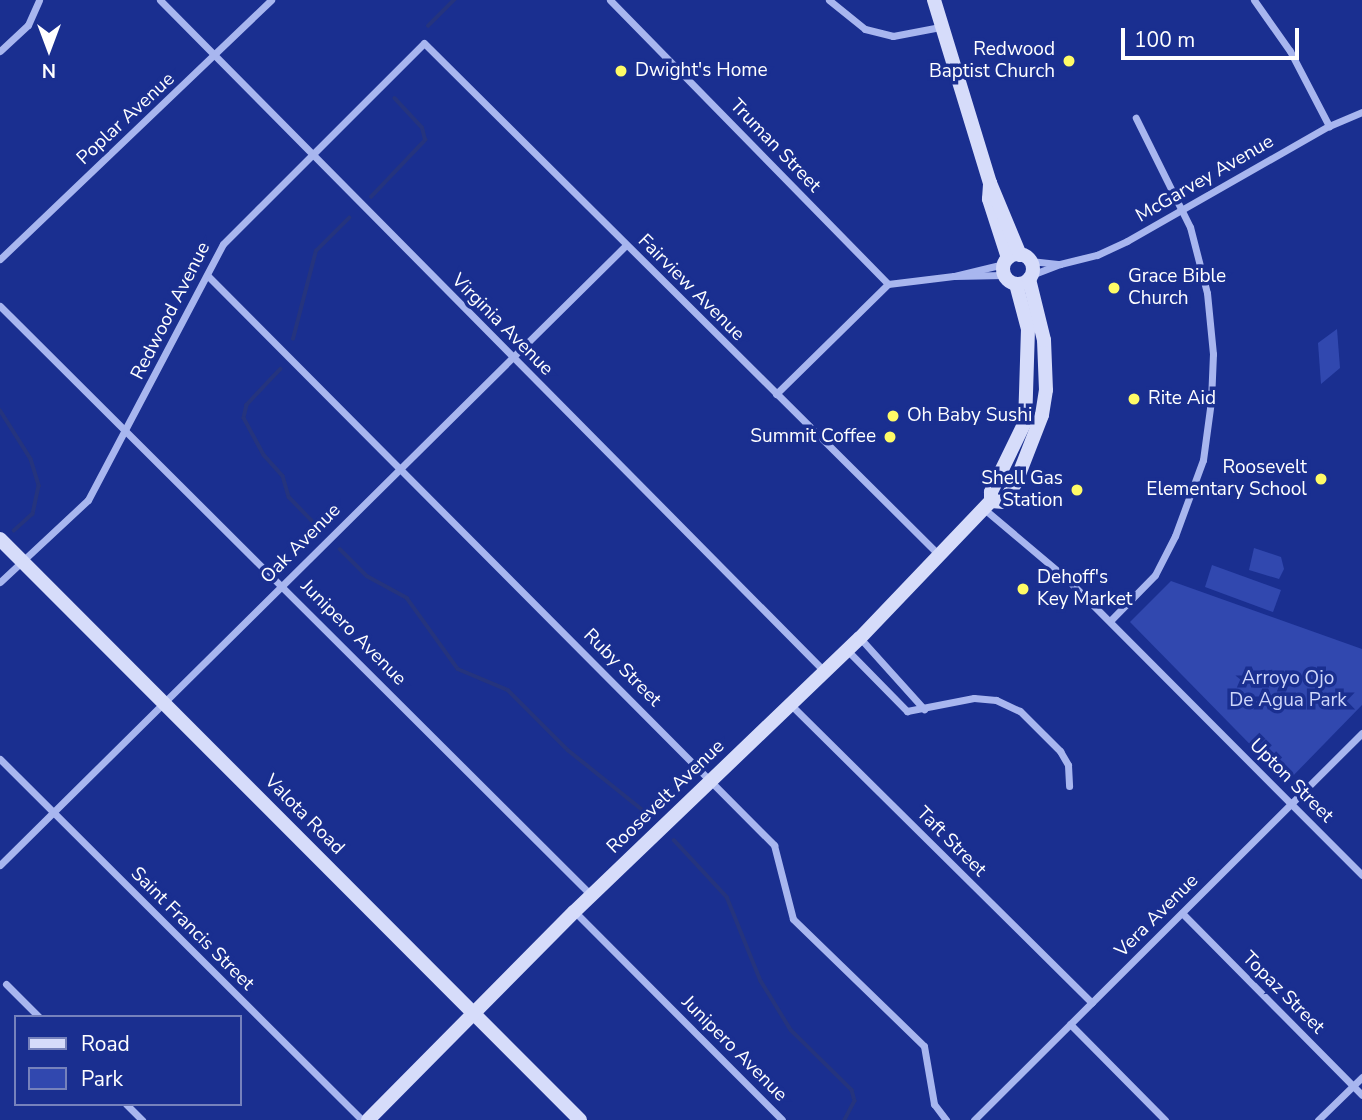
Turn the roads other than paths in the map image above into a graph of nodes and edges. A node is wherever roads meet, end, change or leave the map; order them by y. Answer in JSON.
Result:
{"nodes":[{"id":1,"x":38,"y":0,"type":"edge"},
{"id":2,"x":160,"y":0,"type":"edge"},
{"id":3,"x":271,"y":0,"type":"edge"},
{"id":4,"x":610,"y":0,"type":"edge"},
{"id":5,"x":829,"y":0,"type":"edge"},
{"id":6,"x":934,"y":0,"type":"edge"},
{"id":7,"x":1254,"y":0,"type":"edge"},
{"id":8,"x":940,"y":27,"type":"junction"},
{"id":9,"x":424,"y":43,"type":"joint"},
{"id":10,"x":0,"y":51,"type":"edge"},
{"id":11,"x":214,"y":58,"type":"junction"},
{"id":12,"x":1362,"y":112,"type":"edge"},
{"id":13,"x":1136,"y":118,"type":"dead end"},
{"id":14,"x":1328,"y":126,"type":"junction"},
{"id":15,"x":312,"y":156,"type":"junction"},
{"id":16,"x":1184,"y":209,"type":"junction"},
{"id":17,"x":625,"y":246,"type":"junction"},
{"id":18,"x":0,"y":259,"type":"edge"},
{"id":19,"x":1060,"y":264,"type":"junction"},
{"id":20,"x":1018,"y":269,"type":"junction"},
{"id":21,"x":208,"y":276,"type":"junction"},
{"id":22,"x":888,"y":284,"type":"junction"},
{"id":23,"x":0,"y":306,"type":"edge"},
{"id":24,"x":513,"y":359,"type":"junction"},
{"id":25,"x":776,"y":394,"type":"junction"},
{"id":26,"x":128,"y":429,"type":"junction"},
{"id":27,"x":400,"y":468,"type":"junction"},
{"id":28,"x":987,"y":505,"type":"junction"},
{"id":29,"x":0,"y":539,"type":"edge"},
{"id":30,"x":937,"y":554,"type":"junction"},
{"id":31,"x":22,"y":561,"type":"junction"},
{"id":32,"x":0,"y":582,"type":"edge"},
{"id":33,"x":283,"y":584,"type":"junction"},
{"id":34,"x":1110,"y":621,"type":"junction"},
{"id":35,"x":860,"y":638,"type":"junction"},
{"id":36,"x":847,"y":650,"type":"junction"},
{"id":37,"x":823,"y":670,"type":"junction"},
{"id":38,"x":166,"y":702,"type":"junction"},
{"id":39,"x":789,"y":703,"type":"junction"},
{"id":40,"x":924,"y":709,"type":"junction"},
{"id":41,"x":1362,"y":733,"type":"edge"},
{"id":42,"x":0,"y":760,"type":"edge"},
{"id":43,"x":712,"y":780,"type":"junction"},
{"id":44,"x":1069,"y":786,"type":"dead end"},
{"id":45,"x":1292,"y":804,"type":"junction"},
{"id":46,"x":55,"y":812,"type":"junction"},
{"id":47,"x":0,"y":865,"type":"edge"},
{"id":48,"x":1362,"y":875,"type":"edge"},
{"id":49,"x":592,"y":895,"type":"junction"},
{"id":50,"x":574,"y":912,"type":"junction"},
{"id":51,"x":1182,"y":913,"type":"junction"},
{"id":52,"x":6,"y":984,"type":"dead end"},
{"id":53,"x":1092,"y":1003,"type":"junction"},
{"id":54,"x":474,"y":1013,"type":"junction"},
{"id":55,"x":36,"y":1015,"type":"edge"},
{"id":56,"x":1070,"y":1024,"type":"junction"},
{"id":57,"x":1362,"y":1077,"type":"edge"},
{"id":58,"x":1353,"y":1086,"type":"junction"},
{"id":59,"x":1362,"y":1095,"type":"edge"},
{"id":60,"x":128,"y":1106,"type":"edge"},
{"id":61,"x":142,"y":1120,"type":"edge"},
{"id":62,"x":362,"y":1120,"type":"edge"},
{"id":63,"x":368,"y":1120,"type":"edge"},
{"id":64,"x":579,"y":1120,"type":"edge"},
{"id":65,"x":782,"y":1120,"type":"edge"},
{"id":66,"x":946,"y":1120,"type":"edge"},
{"id":67,"x":974,"y":1120,"type":"edge"},
{"id":68,"x":1165,"y":1120,"type":"edge"},
{"id":69,"x":1318,"y":1120,"type":"edge"}],
"edges":[{"from":1,"to":10,"type":"street"},
{"from":2,"to":11,"type":"street","name":"Virginia Avenue"},
{"from":3,"to":11,"type":"street","name":"Poplar Avenue"},
{"from":4,"to":22,"type":"street","name":"Truman Street"},
{"from":5,"to":8,"type":"street"},
{"from":6,"to":8,"type":"street","name":"Roosevelt Avenue"},
{"from":7,"to":14,"type":"street"},
{"from":8,"to":20,"type":"street","name":"Roosevelt Avenue"},
{"from":9,"to":15,"type":"street","name":"Redwood Avenue"},
{"from":9,"to":17,"type":"street","name":"Fairview Avenue"},
{"from":11,"to":15,"type":"street","name":"Virginia Avenue"},
{"from":11,"to":18,"type":"street","name":"Poplar Avenue"},
{"from":12,"to":14,"type":"street","name":"McGarvey Avenue"},
{"from":13,"to":16,"type":"street"},
{"from":14,"to":16,"type":"street","name":"McGarvey Avenue"},
{"from":15,"to":21,"type":"street","name":"Redwood Avenue"},
{"from":15,"to":24,"type":"street","name":"Virginia Avenue"},
{"from":16,"to":19,"type":"street","name":"McGarvey Avenue"},
{"from":16,"to":34,"type":"street"},
{"from":17,"to":24,"type":"street","name":"Oak Avenue"},
{"from":17,"to":25,"type":"street","name":"Fairview Avenue"},
{"from":19,"to":20,"type":"street","name":"McGarvey Avenue"},
{"from":19,"to":20,"type":"street","name":"McGarvey Avenue"},
{"from":20,"to":22,"type":"street","name":"McGarvey Avenue"},
{"from":20,"to":28,"type":"street","name":"Roosevelt Avenue"},
{"from":21,"to":26,"type":"street","name":"Redwood Avenue"},
{"from":21,"to":27,"type":"street","name":"Ruby Street"},
{"from":22,"to":25,"type":"street"},
{"from":23,"to":26,"type":"street","name":"Junipero Avenue"},
{"from":24,"to":27,"type":"street","name":"Oak Avenue"},
{"from":24,"to":37,"type":"street","name":"Virginia Avenue"},
{"from":25,"to":30,"type":"street","name":"Fairview Avenue"},
{"from":26,"to":31,"type":"street","name":"Redwood Avenue"},
{"from":26,"to":33,"type":"street","name":"Junipero Avenue"},
{"from":27,"to":33,"type":"street","name":"Oak Avenue"},
{"from":27,"to":43,"type":"street","name":"Ruby Street"},
{"from":28,"to":30,"type":"street","name":"Roosevelt Avenue"},
{"from":28,"to":34,"type":"street","name":"Upton Street"},
{"from":29,"to":31,"type":"street","name":"Valota Road"},
{"from":30,"to":35,"type":"street","name":"Roosevelt Avenue"},
{"from":31,"to":32,"type":"street","name":"Redwood Avenue"},
{"from":31,"to":38,"type":"street","name":"Valota Road"},
{"from":33,"to":38,"type":"street","name":"Oak Avenue"},
{"from":33,"to":49,"type":"street","name":"Junipero Avenue"},
{"from":34,"to":45,"type":"street","name":"Upton Street"},
{"from":35,"to":36,"type":"street","name":"Roosevelt Avenue"},
{"from":35,"to":40,"type":"street"},
{"from":36,"to":37,"type":"street","name":"Roosevelt Avenue"},
{"from":36,"to":40,"type":"street"},
{"from":37,"to":39,"type":"street","name":"Roosevelt Avenue"},
{"from":38,"to":46,"type":"street","name":"Oak Avenue"},
{"from":38,"to":54,"type":"street","name":"Valota Road"},
{"from":39,"to":43,"type":"street","name":"Roosevelt Avenue"},
{"from":39,"to":53,"type":"street","name":"Taft Street"},
{"from":40,"to":44,"type":"street"},
{"from":41,"to":45,"type":"street","name":"Vera Avenue"},
{"from":42,"to":46,"type":"street","name":"Saint Francis Street"},
{"from":43,"to":49,"type":"street","name":"Roosevelt Avenue"},
{"from":43,"to":66,"type":"street","name":"Ruby Street"},
{"from":45,"to":48,"type":"street","name":"Upton Street"},
{"from":45,"to":51,"type":"street","name":"Vera Avenue"},
{"from":46,"to":47,"type":"street","name":"Oak Avenue"},
{"from":46,"to":62,"type":"street","name":"Saint Francis Street"},
{"from":49,"to":50,"type":"street","name":"Roosevelt Avenue"},
{"from":50,"to":54,"type":"street","name":"Roosevelt Avenue"},
{"from":50,"to":65,"type":"street","name":"Junipero Avenue"},
{"from":51,"to":53,"type":"street","name":"Vera Avenue"},
{"from":51,"to":58,"type":"street","name":"Topaz Street"},
{"from":52,"to":55,"type":"street"},
{"from":53,"to":56,"type":"street","name":"Vera Avenue"},
{"from":54,"to":63,"type":"street","name":"Roosevelt Avenue"},
{"from":54,"to":64,"type":"street","name":"Valota Road"},
{"from":56,"to":67,"type":"street","name":"Vera Avenue"},
{"from":56,"to":68,"type":"street"},
{"from":57,"to":58,"type":"street"},
{"from":58,"to":59,"type":"street","name":"Topaz Street"},
{"from":58,"to":69,"type":"street"},
{"from":60,"to":61,"type":"street"}]}
